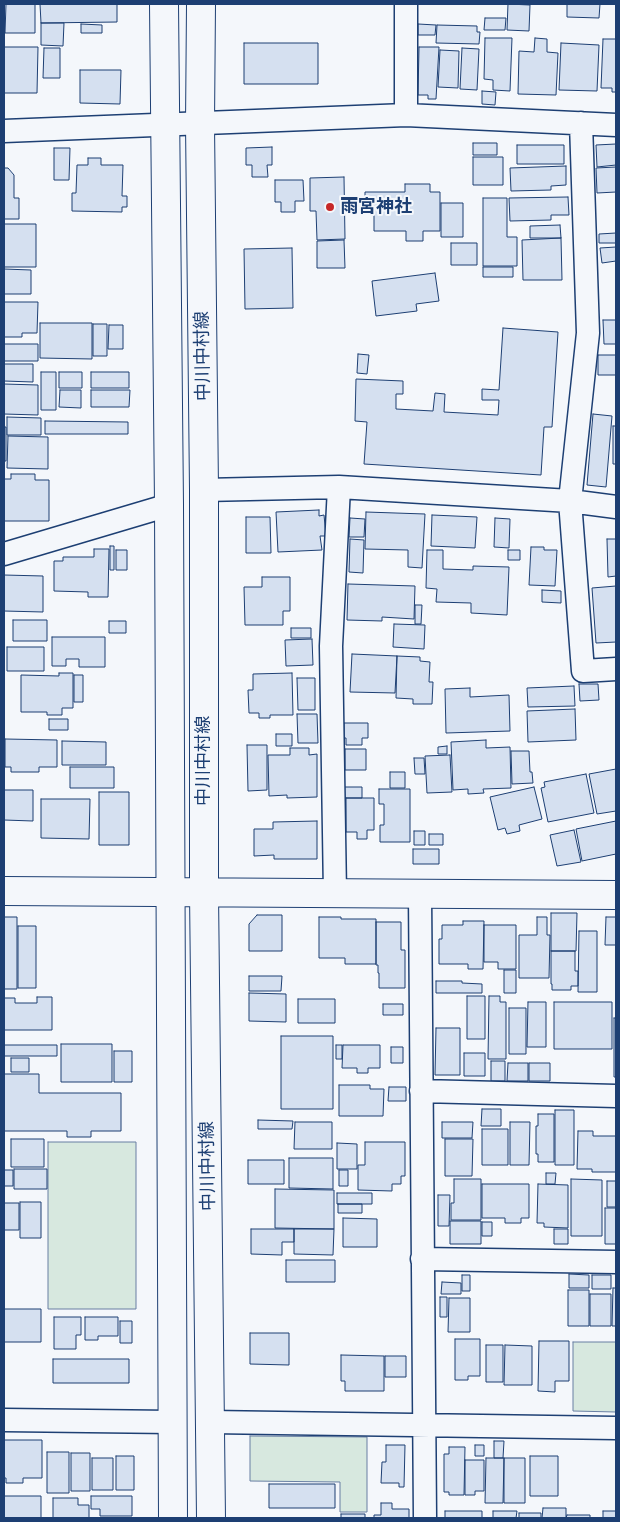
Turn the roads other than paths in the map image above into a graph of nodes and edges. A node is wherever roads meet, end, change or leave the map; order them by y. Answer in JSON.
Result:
{"nodes":[{"id":1,"x":164,"y":4,"type":"edge"},
{"id":2,"x":200,"y":4,"type":"edge"},
{"id":3,"x":406,"y":4,"type":"edge"},
{"id":4,"x":406,"y":116,"type":"junction"},
{"id":5,"x":581,"y":123,"type":"junction"},
{"id":6,"x":200,"y":124,"type":"junction"},
{"id":7,"x":616,"y":124,"type":"edge"},
{"id":8,"x":165,"y":126,"type":"junction"},
{"id":9,"x":4,"y":131,"type":"edge"},
{"id":10,"x":339,"y":488,"type":"junction"},
{"id":11,"x":204,"y":490,"type":"junction"},
{"id":12,"x":570,"y":501,"type":"junction"},
{"id":13,"x":169,"y":504,"type":"junction"},
{"id":14,"x":616,"y":507,"type":"edge"},
{"id":15,"x":4,"y":554,"type":"edge"},
{"id":16,"x":616,"y":669,"type":"edge"},
{"id":17,"x":4,"y":891,"type":"edge"},
{"id":18,"x":171,"y":893,"type":"junction"},
{"id":19,"x":204,"y":893,"type":"junction"},
{"id":20,"x":335,"y":894,"type":"junction"},
{"id":21,"x":420,"y":894,"type":"junction"},
{"id":22,"x":616,"y":895,"type":"edge"},
{"id":23,"x":421,"y":1091,"type":"junction"},
{"id":24,"x":616,"y":1096,"type":"edge"},
{"id":25,"x":422,"y":1259,"type":"junction"},
{"id":26,"x":616,"y":1262,"type":"edge"},
{"id":27,"x":4,"y":1420,"type":"edge"},
{"id":28,"x":172,"y":1422,"type":"junction"},
{"id":29,"x":211,"y":1422,"type":"junction"},
{"id":30,"x":424,"y":1426,"type":"junction"},
{"id":31,"x":616,"y":1428,"type":"edge"},
{"id":32,"x":173,"y":1518,"type":"edge"},
{"id":33,"x":211,"y":1518,"type":"edge"},
{"id":34,"x":425,"y":1518,"type":"edge"}],
"edges":[{"from":1,"to":8,"type":"main road","name":"中川中村線"},
{"from":2,"to":6,"type":"main road","name":"中川中村線"},
{"from":3,"to":4,"type":"street"},
{"from":4,"to":5,"type":"street"},
{"from":4,"to":6,"type":"street"},
{"from":5,"to":7,"type":"street"},
{"from":5,"to":12,"type":"street"},
{"from":6,"to":8,"type":"street"},
{"from":6,"to":11,"type":"main road","name":"中川中村線"},
{"from":8,"to":9,"type":"street"},
{"from":8,"to":13,"type":"main road","name":"中川中村線"},
{"from":10,"to":11,"type":"street"},
{"from":10,"to":12,"type":"street"},
{"from":10,"to":20,"type":"street"},
{"from":11,"to":19,"type":"main road","name":"中川中村線"},
{"from":12,"to":14,"type":"street"},
{"from":12,"to":16,"type":"street"},
{"from":13,"to":15,"type":"street"},
{"from":13,"to":18,"type":"main road","name":"中川中村線"},
{"from":17,"to":18,"type":"main road"},
{"from":18,"to":19,"type":"main road"},
{"from":18,"to":28,"type":"main road","name":"中川中村線"},
{"from":19,"to":20,"type":"main road"},
{"from":19,"to":29,"type":"main road","name":"中川中村線"},
{"from":20,"to":21,"type":"main road"},
{"from":21,"to":22,"type":"main road"},
{"from":21,"to":23,"type":"street"},
{"from":23,"to":24,"type":"street"},
{"from":23,"to":25,"type":"street"},
{"from":25,"to":26,"type":"street"},
{"from":25,"to":30,"type":"street"},
{"from":27,"to":28,"type":"street"},
{"from":28,"to":32,"type":"main road","name":"中川中村線"},
{"from":29,"to":30,"type":"street"},
{"from":29,"to":33,"type":"main road","name":"中川中村線"},
{"from":30,"to":31,"type":"street"},
{"from":30,"to":34,"type":"street"}]}
